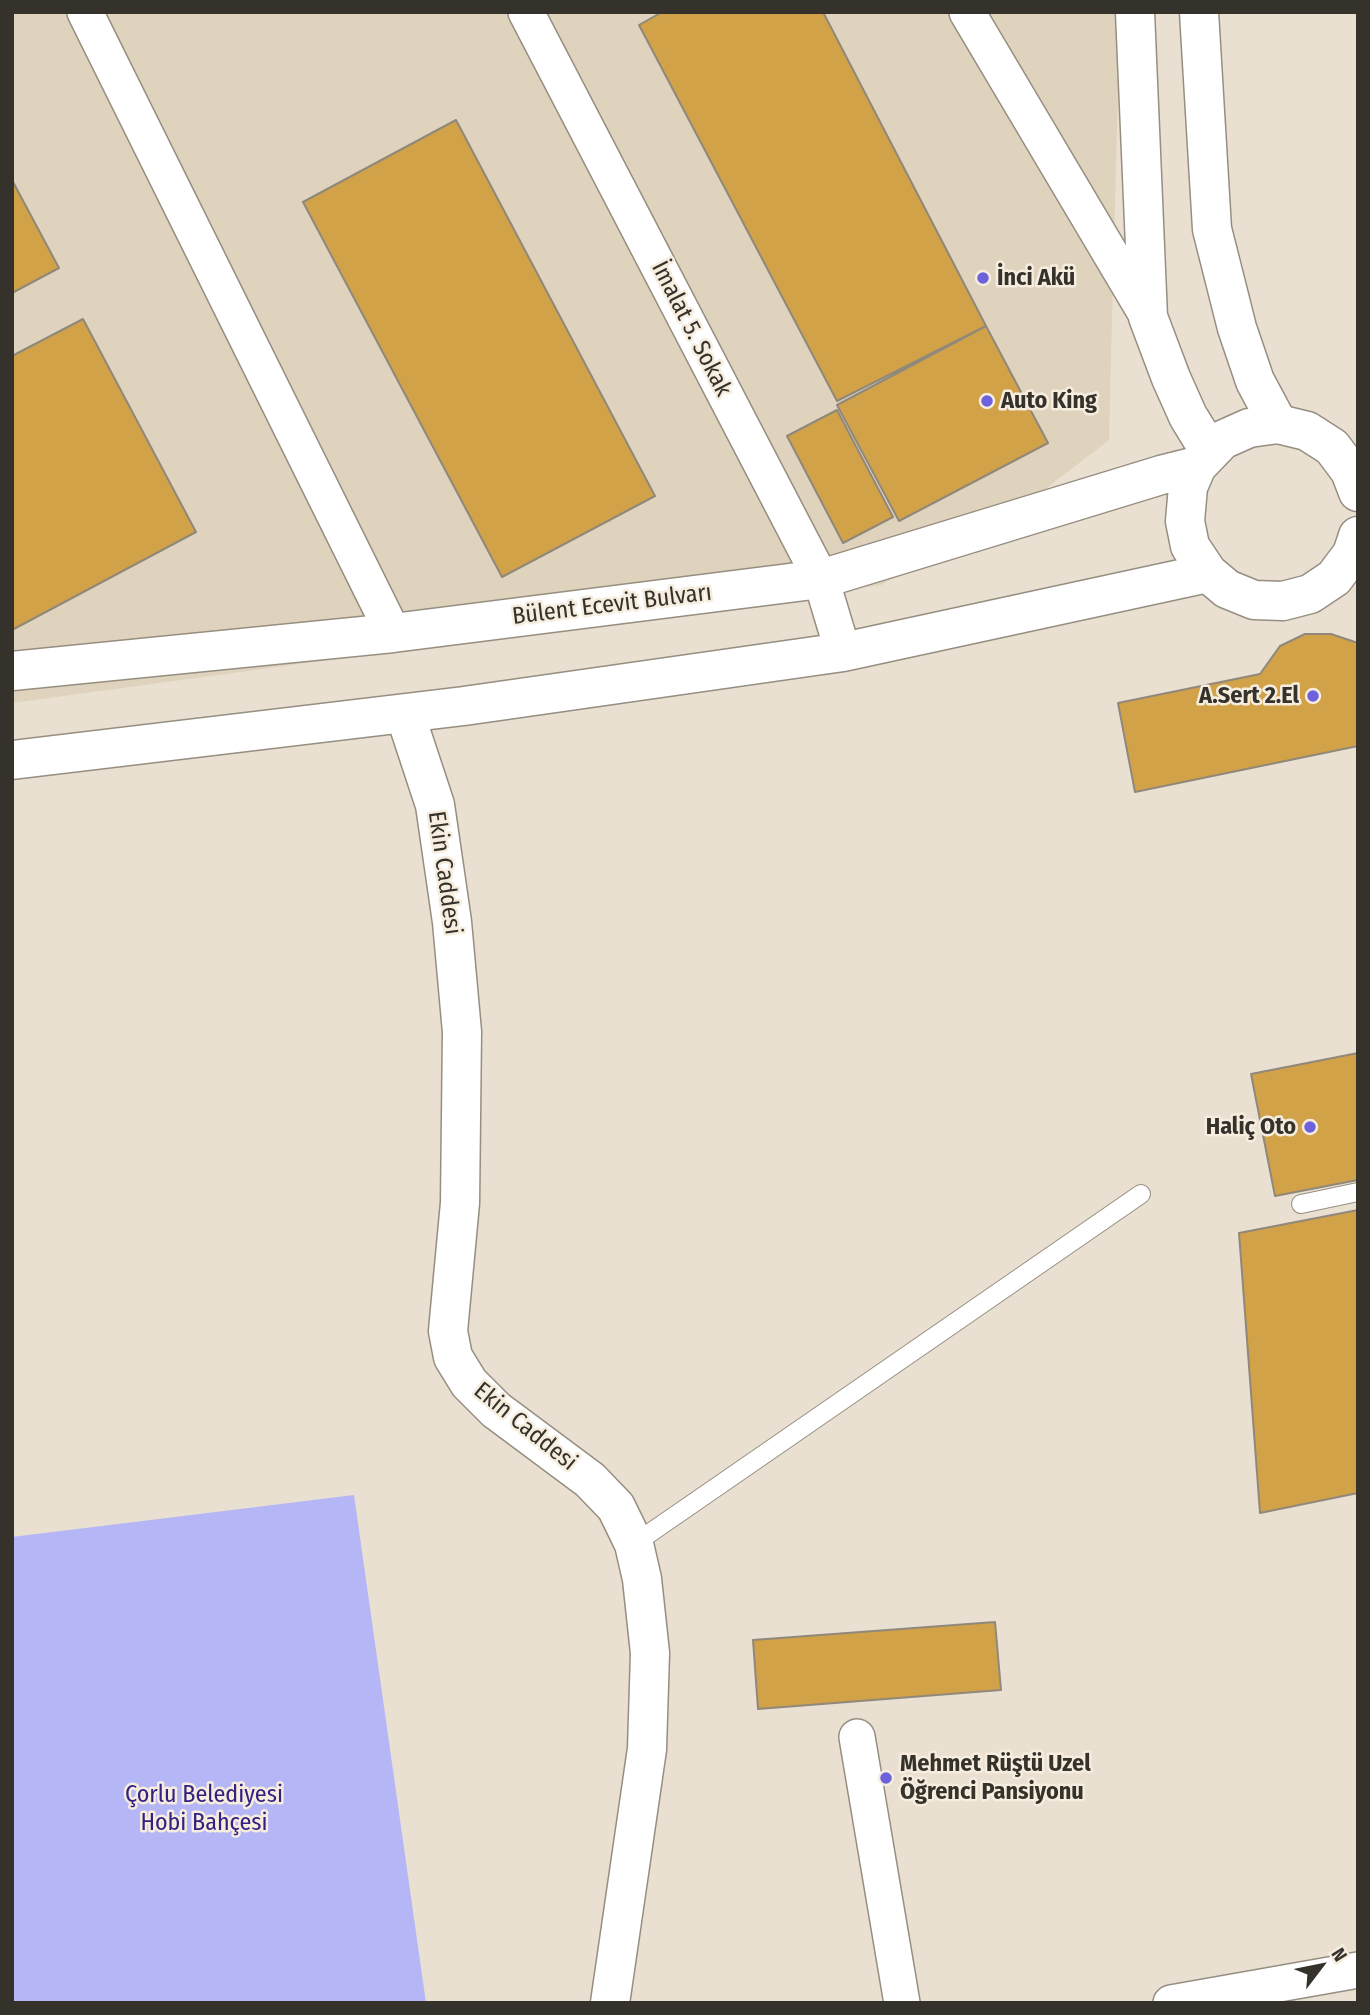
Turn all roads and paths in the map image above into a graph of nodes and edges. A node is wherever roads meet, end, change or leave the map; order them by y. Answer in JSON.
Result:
{"nodes":[{"id":1,"x":85,"y":12,"type":"edge"},
{"id":2,"x":526,"y":12,"type":"edge"},
{"id":3,"x":967,"y":12,"type":"edge"},
{"id":4,"x":1135,"y":12,"type":"edge"},
{"id":5,"x":1199,"y":12,"type":"edge"},
{"id":6,"x":1148,"y":317,"type":"junction"},
{"id":7,"x":1278,"y":425,"type":"junction"},
{"id":8,"x":1203,"y":459,"type":"junction"},
{"id":9,"x":1358,"y":492,"type":"edge"},
{"id":10,"x":1358,"y":536,"type":"edge"},
{"id":11,"x":1208,"y":573,"type":"junction"},
{"id":12,"x":821,"y":579,"type":"junction"},
{"id":13,"x":393,"y":633,"type":"junction"},
{"id":14,"x":843,"y":652,"type":"junction"},
{"id":15,"x":12,"y":671,"type":"edge"},
{"id":16,"x":405,"y":713,"type":"junction"},
{"id":17,"x":12,"y":760,"type":"edge"},
{"id":18,"x":1358,"y":1192,"type":"edge"},
{"id":19,"x":1141,"y":1194,"type":"dead end"},
{"id":20,"x":1301,"y":1203,"type":"dead end"},
{"id":21,"x":634,"y":1544,"type":"junction"},
{"id":22,"x":858,"y":1737,"type":"dead end"},
{"id":23,"x":1358,"y":1970,"type":"edge"},
{"id":24,"x":610,"y":2003,"type":"edge"},
{"id":25,"x":902,"y":2003,"type":"edge"},
{"id":26,"x":1171,"y":2003,"type":"edge"}],
"edges":[{"from":1,"to":13,"type":"street"},
{"from":2,"to":12,"type":"street","name":"İmalat 5. Sokak"},
{"from":3,"to":6,"type":"street"},
{"from":4,"to":6,"type":"main road"},
{"from":5,"to":7,"type":"main road"},
{"from":6,"to":8,"type":"main road"},
{"from":7,"to":8,"type":"main road"},
{"from":7,"to":9,"type":"main road"},
{"from":8,"to":11,"type":"main road"},
{"from":8,"to":12,"type":"main road","name":"Bülent Ecevit Bulvarı"},
{"from":10,"to":11,"type":"main road"},
{"from":11,"to":14,"type":"main road"},
{"from":12,"to":13,"type":"main road","name":"Bülent Ecevit Bulvarı"},
{"from":12,"to":14,"type":"street","name":"İmalat 5. Sokak"},
{"from":13,"to":15,"type":"main road","name":"Bülent Ecevit Bulvarı"},
{"from":14,"to":16,"type":"main road"},
{"from":16,"to":17,"type":"main road"},
{"from":16,"to":21,"type":"main road","name":"Ekin Caddesi"},
{"from":18,"to":20,"type":"lane"},
{"from":19,"to":21,"type":"lane"},
{"from":21,"to":24,"type":"main road","name":"Ekin Caddesi"},
{"from":22,"to":25,"type":"street"},
{"from":23,"to":26,"type":"street"}]}
